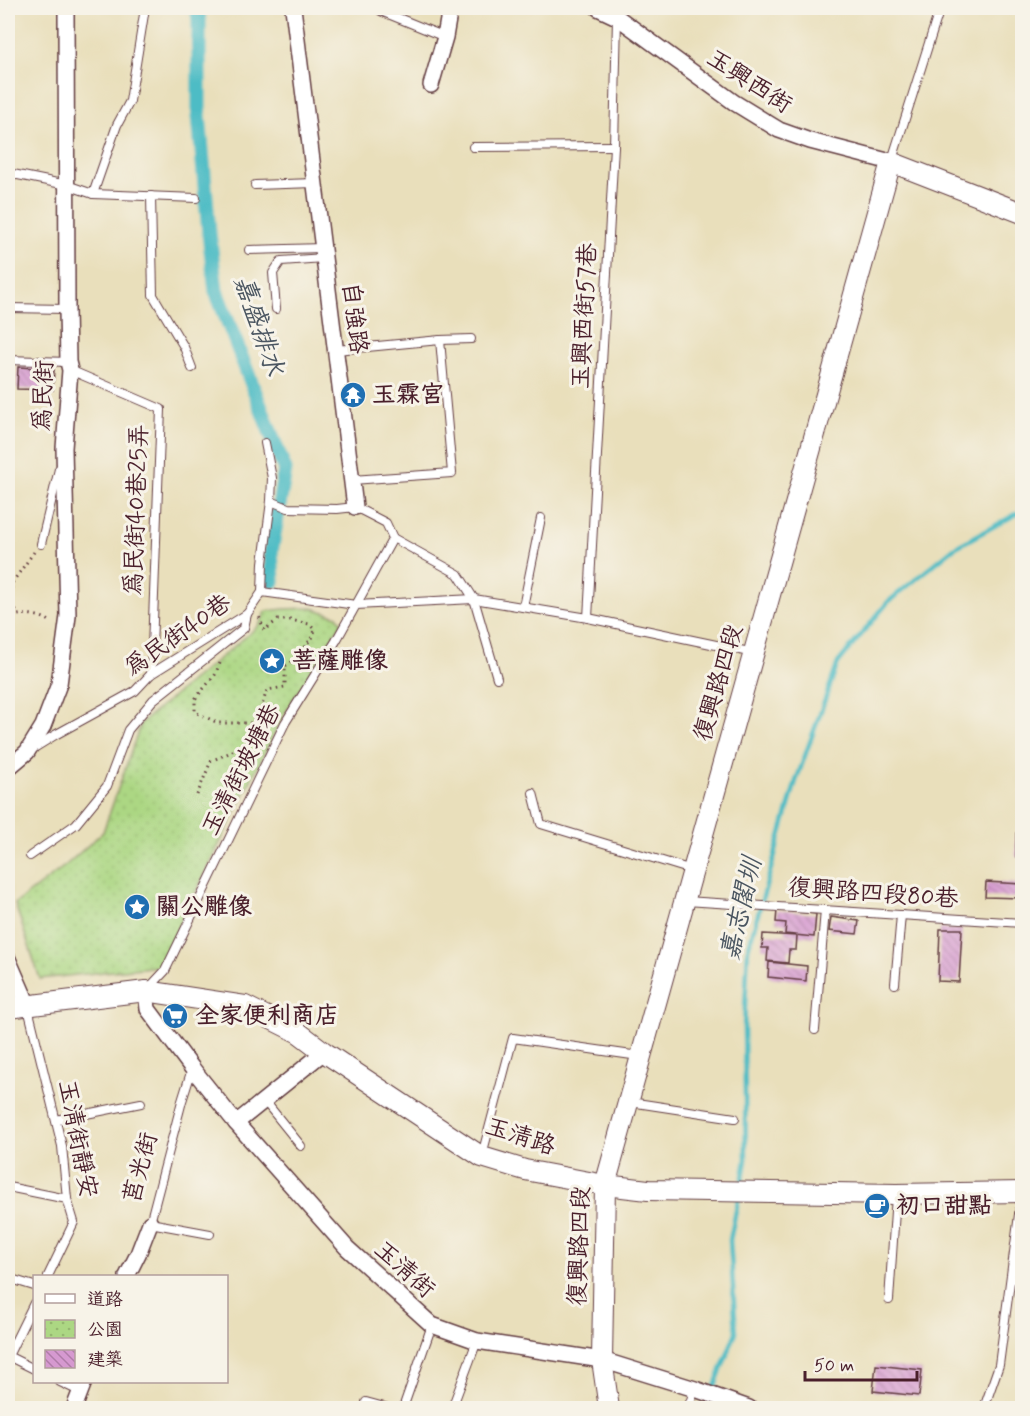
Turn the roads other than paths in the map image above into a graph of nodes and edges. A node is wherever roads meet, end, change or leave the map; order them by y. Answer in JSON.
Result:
{"nodes":[{"id":1,"x":66,"y":8,"type":"edge"},
{"id":2,"x":145,"y":8,"type":"edge"},
{"id":3,"x":293,"y":8,"type":"edge"},
{"id":4,"x":450,"y":8,"type":"edge"},
{"id":5,"x":598,"y":8,"type":"edge"},
{"id":6,"x":940,"y":8,"type":"edge"},
{"id":7,"x":381,"y":11,"type":"dead end"},
{"id":8,"x":617,"y":17,"type":"junction"},
{"id":9,"x":445,"y":37,"type":"junction"},
{"id":10,"x":432,"y":85,"type":"dead end"},
{"id":11,"x":614,"y":146,"type":"junction"},
{"id":12,"x":472,"y":147,"type":"dead end"},
{"id":13,"x":891,"y":162,"type":"junction"},
{"id":14,"x":8,"y":173,"type":"edge"},
{"id":15,"x":315,"y":183,"type":"junction"},
{"id":16,"x":67,"y":185,"type":"junction"},
{"id":17,"x":255,"y":185,"type":"dead end"},
{"id":18,"x":93,"y":194,"type":"junction"},
{"id":19,"x":151,"y":196,"type":"junction"},
{"id":20,"x":196,"y":198,"type":"dead end"},
{"id":21,"x":1023,"y":213,"type":"edge"},
{"id":22,"x":249,"y":250,"type":"dead end"},
{"id":23,"x":324,"y":253,"type":"junction"},
{"id":24,"x":8,"y":308,"type":"edge"},
{"id":25,"x":67,"y":309,"type":"junction"},
{"id":26,"x":276,"y":309,"type":"dead end"},
{"id":27,"x":471,"y":339,"type":"dead end"},
{"id":28,"x":440,"y":340,"type":"junction"},
{"id":29,"x":336,"y":350,"type":"junction"},
{"id":30,"x":8,"y":360,"type":"edge"},
{"id":31,"x":69,"y":366,"type":"junction"},
{"id":32,"x":192,"y":368,"type":"dead end"},
{"id":33,"x":265,"y":442,"type":"dead end"},
{"id":34,"x":64,"y":448,"type":"junction"},
{"id":35,"x":352,"y":480,"type":"junction"},
{"id":36,"x":271,"y":501,"type":"junction"},
{"id":37,"x":355,"y":507,"type":"junction"},
{"id":38,"x":541,"y":518,"type":"dead end"},
{"id":39,"x":393,"y":538,"type":"junction"},
{"id":40,"x":41,"y":544,"type":"road end"},
{"id":41,"x":262,"y":592,"type":"junction"},
{"id":42,"x":474,"y":599,"type":"junction"},
{"id":43,"x":356,"y":605,"type":"junction"},
{"id":44,"x":524,"y":607,"type":"junction"},
{"id":45,"x":247,"y":614,"type":"junction"},
{"id":46,"x":588,"y":618,"type":"junction"},
{"id":47,"x":754,"y":652,"type":"junction"},
{"id":48,"x":151,"y":674,"type":"junction"},
{"id":49,"x":497,"y":678,"type":"dead end"},
{"id":50,"x":27,"y":752,"type":"junction"},
{"id":51,"x":8,"y":768,"type":"edge"},
{"id":52,"x":533,"y":793,"type":"dead end"},
{"id":53,"x":30,"y":856,"type":"dead end"},
{"id":54,"x":693,"y":871,"type":"junction"},
{"id":55,"x":685,"y":901,"type":"junction"},
{"id":56,"x":825,"y":910,"type":"junction"},
{"id":57,"x":901,"y":915,"type":"junction"},
{"id":58,"x":1023,"y":923,"type":"edge"},
{"id":59,"x":8,"y":958,"type":"edge"},
{"id":60,"x":895,"y":984,"type":"dead end"},
{"id":61,"x":146,"y":991,"type":"junction"},
{"id":62,"x":27,"y":1005,"type":"junction"},
{"id":63,"x":8,"y":1008,"type":"edge"},
{"id":64,"x":815,"y":1030,"type":"dead end"},
{"id":65,"x":324,"y":1052,"type":"junction"},
{"id":66,"x":641,"y":1056,"type":"junction"},
{"id":67,"x":192,"y":1068,"type":"junction"},
{"id":68,"x":264,"y":1100,"type":"junction"},
{"id":69,"x":629,"y":1102,"type":"junction"},
{"id":70,"x":141,"y":1103,"type":"dead end"},
{"id":71,"x":735,"y":1118,"type":"dead end"},
{"id":72,"x":56,"y":1120,"type":"junction"},
{"id":73,"x":236,"y":1123,"type":"junction"},
{"id":74,"x":301,"y":1146,"type":"dead end"},
{"id":75,"x":482,"y":1156,"type":"junction"},
{"id":76,"x":605,"y":1185,"type":"junction"},
{"id":77,"x":8,"y":1187,"type":"edge"},
{"id":78,"x":1022,"y":1189,"type":"edge"},
{"id":79,"x":896,"y":1194,"type":"junction"},
{"id":80,"x":67,"y":1199,"type":"junction"},
{"id":81,"x":150,"y":1223,"type":"junction"},
{"id":82,"x":210,"y":1234,"type":"dead end"},
{"id":83,"x":48,"y":1275,"type":"edge"},
{"id":84,"x":128,"y":1275,"type":"edge"},
{"id":85,"x":8,"y":1278,"type":"edge"},
{"id":86,"x":33,"y":1286,"type":"edge"},
{"id":87,"x":889,"y":1300,"type":"dead end"},
{"id":88,"x":33,"y":1305,"type":"edge"},
{"id":89,"x":432,"y":1325,"type":"junction"},
{"id":90,"x":477,"y":1341,"type":"junction"},
{"id":91,"x":8,"y":1356,"type":"edge"},
{"id":92,"x":602,"y":1360,"type":"junction"},
{"id":93,"x":33,"y":1368,"type":"edge"},
{"id":94,"x":65,"y":1383,"type":"edge"},
{"id":95,"x":83,"y":1387,"type":"edge"},
{"id":96,"x":695,"y":1389,"type":"junction"},
{"id":97,"x":366,"y":1402,"type":"dead end"},
{"id":98,"x":74,"y":1408,"type":"edge"},
{"id":99,"x":388,"y":1408,"type":"edge"},
{"id":100,"x":403,"y":1408,"type":"edge"},
{"id":101,"x":452,"y":1408,"type":"edge"},
{"id":102,"x":609,"y":1408,"type":"edge"},
{"id":103,"x":688,"y":1408,"type":"edge"},
{"id":104,"x":749,"y":1408,"type":"edge"},
{"id":105,"x":984,"y":1408,"type":"edge"}],
"edges":[{"from":1,"to":16,"type":"street","name":"為民街"},
{"from":2,"to":18,"type":"lane"},
{"from":3,"to":15,"type":"street","name":"自強路"},
{"from":4,"to":9,"type":"street"},
{"from":5,"to":8,"type":"street","name":"玉興西街"},
{"from":6,"to":13,"type":"lane"},
{"from":7,"to":9,"type":"lane"},
{"from":8,"to":11,"type":"lane","name":"玉興西街57巷"},
{"from":8,"to":13,"type":"street","name":"玉興西街"},
{"from":9,"to":10,"type":"street"},
{"from":11,"to":12,"type":"lane"},
{"from":11,"to":46,"type":"lane","name":"玉興西街57巷"},
{"from":13,"to":21,"type":"street"},
{"from":13,"to":47,"type":"street","name":"復興路四段"},
{"from":14,"to":16,"type":"lane"},
{"from":15,"to":17,"type":"lane"},
{"from":15,"to":23,"type":"street","name":"自強路"},
{"from":16,"to":18,"type":"lane"},
{"from":16,"to":25,"type":"street","name":"為民街"},
{"from":18,"to":19,"type":"lane"},
{"from":19,"to":20,"type":"lane"},
{"from":19,"to":32,"type":"lane"},
{"from":22,"to":23,"type":"lane"},
{"from":23,"to":26,"type":"lane"},
{"from":23,"to":29,"type":"street","name":"自強路"},
{"from":24,"to":25,"type":"lane"},
{"from":25,"to":31,"type":"street","name":"為民街"},
{"from":27,"to":28,"type":"lane"},
{"from":28,"to":29,"type":"lane"},
{"from":28,"to":35,"type":"lane"},
{"from":29,"to":35,"type":"street","name":"自強路"},
{"from":30,"to":31,"type":"lane"},
{"from":31,"to":34,"type":"street","name":"為民街"},
{"from":31,"to":48,"type":"lane","name":"為民街40巷25弄"},
{"from":33,"to":36,"type":"lane"},
{"from":34,"to":40,"type":"lane"},
{"from":34,"to":50,"type":"street","name":"為民街"},
{"from":35,"to":37,"type":"street","name":"自強路"},
{"from":36,"to":37,"type":"lane"},
{"from":36,"to":41,"type":"lane"},
{"from":37,"to":39,"type":"lane"},
{"from":38,"to":44,"type":"lane"},
{"from":39,"to":42,"type":"lane"},
{"from":39,"to":43,"type":"lane"},
{"from":41,"to":43,"type":"lane","name":"為民街40巷"},
{"from":41,"to":45,"type":"lane","name":"為民街40巷"},
{"from":42,"to":43,"type":"lane"},
{"from":42,"to":44,"type":"lane"},
{"from":42,"to":49,"type":"lane"},
{"from":43,"to":61,"type":"lane","name":"玉清街坡塘巷"},
{"from":44,"to":46,"type":"lane"},
{"from":45,"to":48,"type":"lane","name":"為民街40巷"},
{"from":45,"to":53,"type":"lane"},
{"from":46,"to":47,"type":"lane"},
{"from":47,"to":54,"type":"street","name":"復興路四段"},
{"from":48,"to":50,"type":"lane","name":"為民街40巷"},
{"from":50,"to":51,"type":"street","name":"為民街"},
{"from":52,"to":54,"type":"lane"},
{"from":54,"to":55,"type":"street","name":"復興路四段"},
{"from":55,"to":56,"type":"lane","name":"復興路四段80巷"},
{"from":55,"to":66,"type":"street","name":"復興路四段"},
{"from":56,"to":57,"type":"lane","name":"復興路四段80巷"},
{"from":56,"to":64,"type":"lane"},
{"from":57,"to":58,"type":"lane","name":"復興路四段80巷"},
{"from":57,"to":60,"type":"lane"},
{"from":59,"to":62,"type":"street"},
{"from":61,"to":62,"type":"street","name":"玉清路"},
{"from":61,"to":65,"type":"street","name":"玉清路"},
{"from":61,"to":67,"type":"street","name":"玉清街"},
{"from":62,"to":63,"type":"street","name":"玉清路"},
{"from":62,"to":72,"type":"lane","name":"玉清街靜安"},
{"from":65,"to":68,"type":"street"},
{"from":65,"to":75,"type":"street","name":"玉清路"},
{"from":66,"to":69,"type":"street","name":"復興路四段"},
{"from":66,"to":75,"type":"lane"},
{"from":67,"to":73,"type":"street","name":"玉清街"},
{"from":67,"to":81,"type":"lane","name":"莒光街"},
{"from":68,"to":73,"type":"street"},
{"from":68,"to":74,"type":"lane"},
{"from":69,"to":71,"type":"lane"},
{"from":69,"to":76,"type":"street","name":"復興路四段"},
{"from":70,"to":72,"type":"lane"},
{"from":72,"to":80,"type":"lane","name":"玉清街靜安"},
{"from":73,"to":89,"type":"street","name":"玉清街"},
{"from":75,"to":76,"type":"street","name":"玉清路"},
{"from":76,"to":79,"type":"street","name":"玉清路"},
{"from":76,"to":92,"type":"street","name":"復興路四段"},
{"from":77,"to":80,"type":"lane"},
{"from":78,"to":79,"type":"street","name":"玉清路"},
{"from":78,"to":105,"type":"lane"},
{"from":79,"to":87,"type":"lane"},
{"from":80,"to":83,"type":"lane","name":"玉清街靜安"},
{"from":81,"to":82,"type":"lane"},
{"from":81,"to":84,"type":"street","name":"莒光街"},
{"from":85,"to":86,"type":"lane"},
{"from":88,"to":91,"type":"lane"},
{"from":89,"to":90,"type":"street","name":"玉清街"},
{"from":89,"to":100,"type":"lane"},
{"from":90,"to":92,"type":"street","name":"玉清街"},
{"from":90,"to":101,"type":"lane"},
{"from":91,"to":93,"type":"lane"},
{"from":92,"to":96,"type":"street","name":"玉清街"},
{"from":92,"to":102,"type":"street","name":"復興路四段"},
{"from":94,"to":95,"type":"lane"},
{"from":95,"to":98,"type":"street"},
{"from":96,"to":103,"type":"lane"},
{"from":96,"to":104,"type":"street","name":"玉清街"},
{"from":97,"to":99,"type":"lane"}]}
